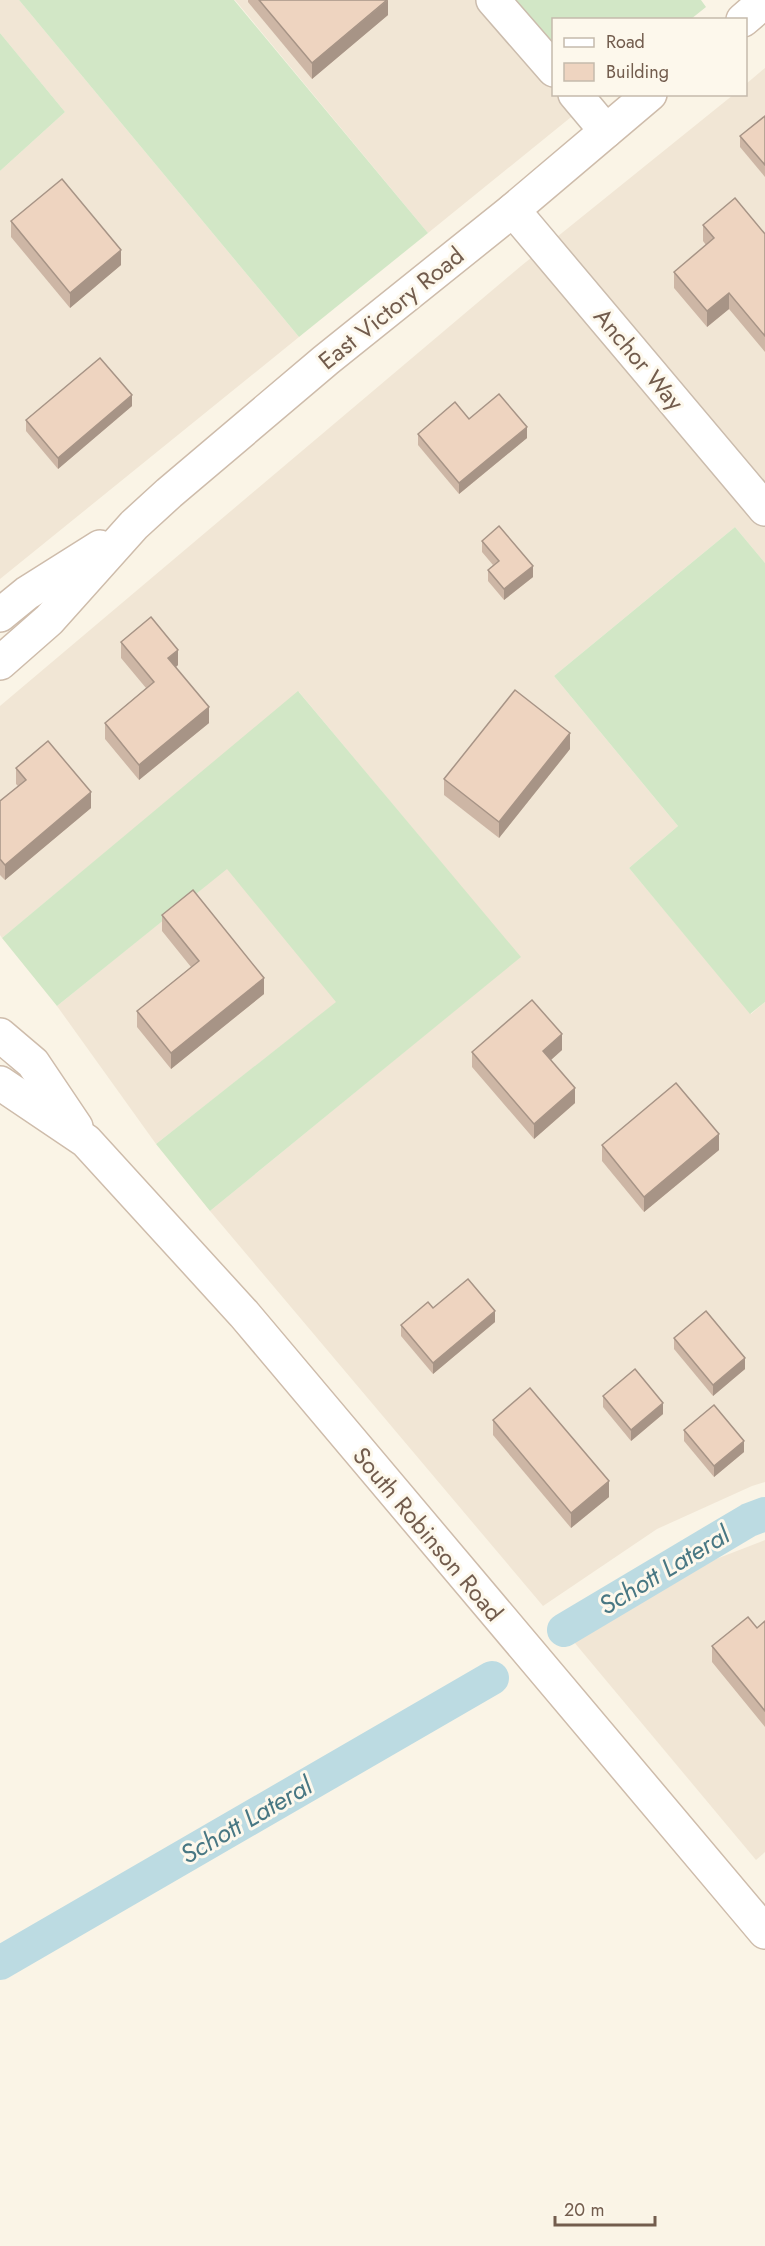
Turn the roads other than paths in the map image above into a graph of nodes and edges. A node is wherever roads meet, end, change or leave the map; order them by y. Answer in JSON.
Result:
{"nodes":[{"id":1,"x":493,"y":0,"type":"edge"},
{"id":2,"x":765,"y":2,"type":"edge"},
{"id":3,"x":745,"y":18,"type":"edge"},
{"id":4,"x":552,"y":68,"type":"edge"},
{"id":5,"x":577,"y":96,"type":"edge"},
{"id":6,"x":649,"y":96,"type":"edge"},
{"id":7,"x":606,"y":131,"type":"junction"},
{"id":8,"x":513,"y":210,"type":"junction"},
{"id":9,"x":765,"y":509,"type":"edge"},
{"id":10,"x":134,"y":525,"type":"junction"},
{"id":11,"x":0,"y":615,"type":"edge"},
{"id":12,"x":0,"y":663,"type":"edge"},
{"id":13,"x":0,"y":1035,"type":"edge"},
{"id":14,"x":0,"y":1083,"type":"edge"},
{"id":15,"x":86,"y":1141,"type":"junction"},
{"id":16,"x":765,"y":1932,"type":"edge"}],
"edges":[{"from":1,"to":4,"type":"street"},
{"from":2,"to":3,"type":"street"},
{"from":5,"to":7,"type":"street"},
{"from":6,"to":7,"type":"street","name":"East Victory Road"},
{"from":7,"to":8,"type":"street","name":"East Victory Road"},
{"from":8,"to":9,"type":"street","name":"Anchor Way"},
{"from":8,"to":10,"type":"street","name":"East Victory Road"},
{"from":10,"to":11,"type":"street","name":"East Victory Road"},
{"from":10,"to":12,"type":"street","name":"East Victory Road"},
{"from":13,"to":15,"type":"street","name":"South Robinson Road"},
{"from":14,"to":15,"type":"street","name":"South Robinson Road"},
{"from":15,"to":16,"type":"street","name":"South Robinson Road"}]}
